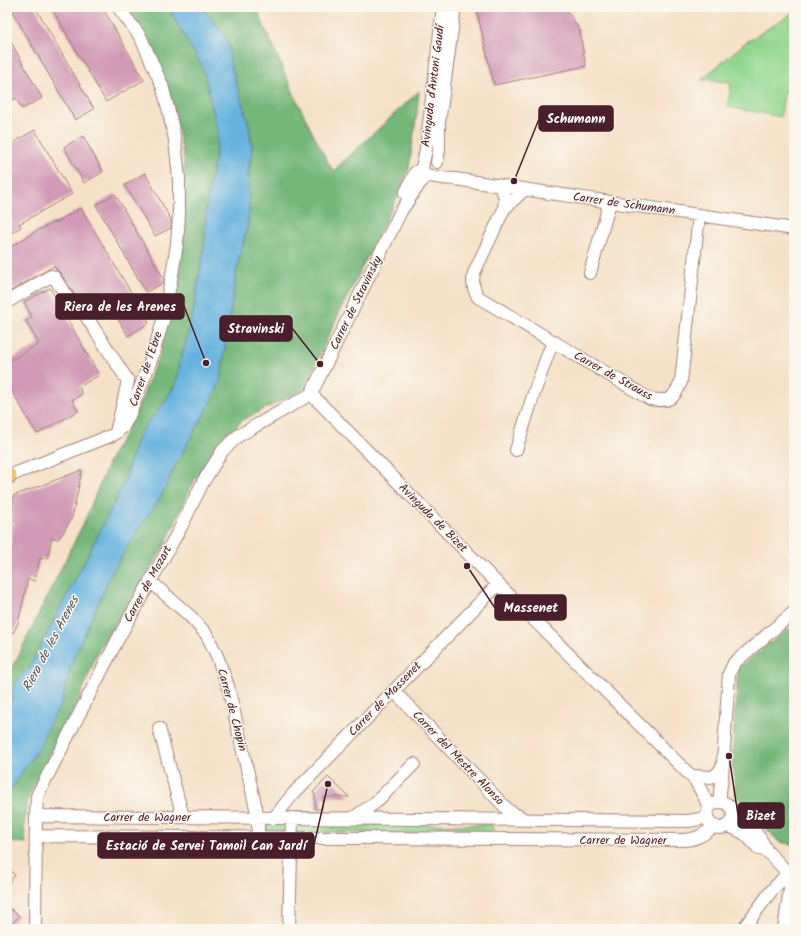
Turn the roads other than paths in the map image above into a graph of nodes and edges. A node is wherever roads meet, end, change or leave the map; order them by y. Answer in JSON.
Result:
{"nodes":[{"id":1,"x":118,"y":7,"type":"edge"},
{"id":2,"x":443,"y":7,"type":"edge"},
{"id":3,"x":455,"y":7,"type":"edge"},
{"id":4,"x":430,"y":169,"type":"junction"},
{"id":5,"x":498,"y":185,"type":"junction"},
{"id":6,"x":525,"y":189,"type":"junction"},
{"id":7,"x":610,"y":202,"type":"junction"},
{"id":8,"x":504,"y":209,"type":"junction"},
{"id":9,"x":699,"y":215,"type":"junction"},
{"id":10,"x":794,"y":229,"type":"edge"},
{"id":11,"x":590,"y":273,"type":"dead end"},
{"id":12,"x":7,"y":302,"type":"edge"},
{"id":13,"x":555,"y":342,"type":"junction"},
{"id":14,"x":311,"y":394,"type":"junction"},
{"id":15,"x":115,"y":434,"type":"junction"},
{"id":16,"x":516,"y":450,"type":"dead end"},
{"id":17,"x":8,"y":476,"type":"edge"},
{"id":18,"x":150,"y":581,"type":"junction"},
{"id":19,"x":498,"y":584,"type":"junction"},
{"id":20,"x":794,"y":612,"type":"edge"},
{"id":21,"x":394,"y":690,"type":"junction"},
{"id":22,"x":159,"y":728,"type":"dead end"},
{"id":23,"x":414,"y":764,"type":"dead end"},
{"id":24,"x":723,"y":772,"type":"junction"},
{"id":25,"x":694,"y":778,"type":"junction"},
{"id":26,"x":720,"y":811,"type":"junction"},
{"id":27,"x":36,"y":816,"type":"junction"},
{"id":28,"x":183,"y":817,"type":"junction"},
{"id":29,"x":258,"y":818,"type":"junction"},
{"id":30,"x":274,"y":818,"type":"junction"},
{"id":31,"x":292,"y":818,"type":"junction"},
{"id":32,"x":353,"y":818,"type":"junction"},
{"id":33,"x":506,"y":820,"type":"junction"},
{"id":34,"x":527,"y":820,"type":"junction"},
{"id":35,"x":715,"y":826,"type":"joint"},
{"id":36,"x":36,"y":836,"type":"junction"},
{"id":37,"x":258,"y":837,"type":"junction"},
{"id":38,"x":291,"y":838,"type":"junction"},
{"id":39,"x":506,"y":839,"type":"junction"},
{"id":40,"x":528,"y":839,"type":"junction"},
{"id":41,"x":788,"y":873,"type":"junction"},
{"id":42,"x":35,"y":929,"type":"edge"},
{"id":43,"x":289,"y":929,"type":"edge"},
{"id":44,"x":743,"y":929,"type":"edge"},
{"id":45,"x":784,"y":929,"type":"edge"}],
"edges":[{"from":1,"to":15,"type":"street","name":"Carrer de l'Ebre"},
{"from":2,"to":4,"type":"street","name":"Avinguda d'Antoni Gaudí"},
{"from":3,"to":4,"type":"street","name":"Avinguda d'Antoni Gaudí"},
{"from":4,"to":5,"type":"street","name":"Carrer de Schumann"},
{"from":4,"to":14,"type":"street","name":"Carrer de Stravinsky"},
{"from":5,"to":6,"type":"street","name":"Carrer de Schumann"},
{"from":5,"to":8,"type":"street"},
{"from":6,"to":7,"type":"street","name":"Carrer de Schumann"},
{"from":6,"to":8,"type":"street","name":"Carrer de Strauss"},
{"from":7,"to":9,"type":"street","name":"Carrer de Schumann"},
{"from":7,"to":11,"type":"street"},
{"from":8,"to":13,"type":"street","name":"Carrer de Strauss"},
{"from":9,"to":10,"type":"street","name":"Carrer de Schumann"},
{"from":9,"to":13,"type":"street","name":"Carrer de Strauss"},
{"from":12,"to":15,"type":"street"},
{"from":13,"to":16,"type":"street"},
{"from":14,"to":18,"type":"street","name":"Carrer de Mozart"},
{"from":14,"to":19,"type":"street","name":"Avinguda de Bizet"},
{"from":15,"to":17,"type":"street","name":"Carrer de l'Ebre"},
{"from":18,"to":27,"type":"street","name":"Carrer de Mozart"},
{"from":18,"to":29,"type":"street","name":"Carrer de Chopin"},
{"from":19,"to":21,"type":"street","name":"Carrer de Massenet"},
{"from":19,"to":25,"type":"street","name":"Avinguda de Bizet"},
{"from":20,"to":24,"type":"street"},
{"from":21,"to":30,"type":"street","name":"Carrer de Massenet"},
{"from":21,"to":34,"type":"street","name":"Carrer del Mestre Alonso"},
{"from":22,"to":28,"type":"street"},
{"from":23,"to":32,"type":"street"},
{"from":24,"to":25,"type":"street"},
{"from":24,"to":26,"type":"street"},
{"from":25,"to":26,"type":"street","name":"Avinguda de Bizet"},
{"from":26,"to":34,"type":"street","name":"Carrer de Wagner"},
{"from":26,"to":35,"type":"street","name":"Avinguda de Bizet"},
{"from":26,"to":41,"type":"street"},
{"from":27,"to":28,"type":"street","name":"Carrer de Wagner"},
{"from":27,"to":36,"type":"street","name":"Carrer de Mozart"},
{"from":28,"to":29,"type":"street","name":"Carrer de Wagner"},
{"from":29,"to":30,"type":"street","name":"Carrer de Wagner"},
{"from":29,"to":37,"type":"street"},
{"from":30,"to":31,"type":"street","name":"Carrer de Wagner"},
{"from":31,"to":32,"type":"street","name":"Carrer de Wagner"},
{"from":31,"to":38,"type":"street"},
{"from":32,"to":33,"type":"street","name":"Carrer de Wagner"},
{"from":33,"to":34,"type":"street","name":"Carrer de Wagner"},
{"from":33,"to":39,"type":"street"},
{"from":34,"to":40,"type":"street"},
{"from":35,"to":40,"type":"street","name":"Carrer de Wagner"},
{"from":36,"to":37,"type":"street","name":"Carrer de Wagner"},
{"from":36,"to":42,"type":"street","name":"Carrer de Mozart"},
{"from":37,"to":38,"type":"street","name":"Carrer de Wagner"},
{"from":38,"to":39,"type":"street","name":"Carrer de Wagner"},
{"from":38,"to":43,"type":"street"},
{"from":39,"to":40,"type":"street","name":"Carrer de Wagner"},
{"from":41,"to":44,"type":"street"},
{"from":41,"to":45,"type":"street"}]}
